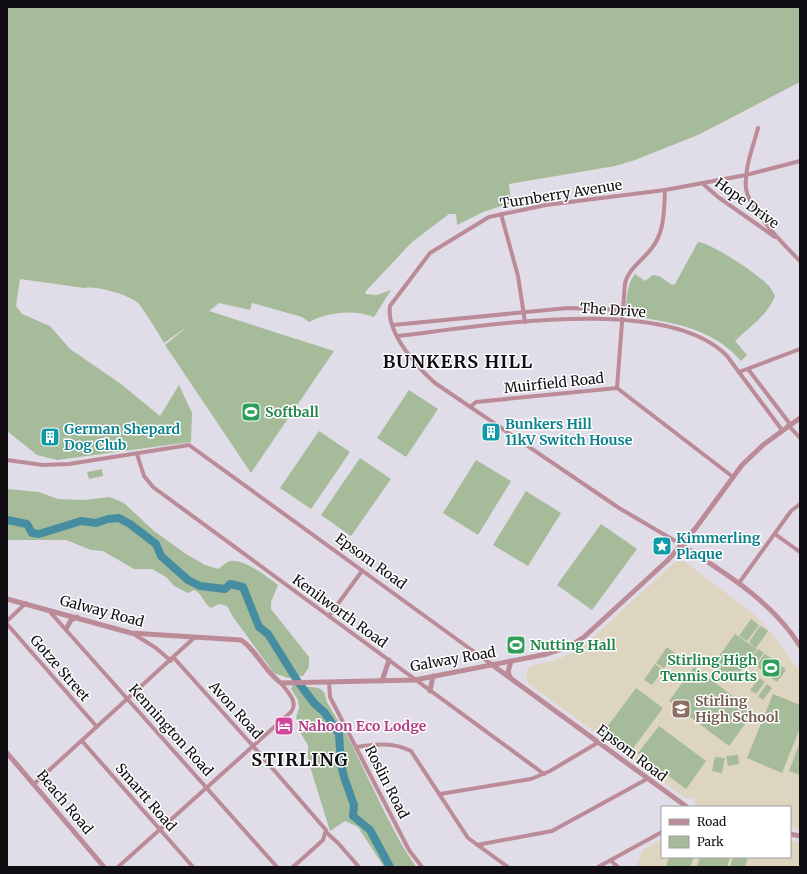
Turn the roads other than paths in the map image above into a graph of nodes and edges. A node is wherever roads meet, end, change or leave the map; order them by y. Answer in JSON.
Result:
{"nodes":[{"id":1,"x":758,"y":128,"type":"dead end"},
{"id":2,"x":800,"y":161,"type":"edge"},
{"id":3,"x":746,"y":175,"type":"junction"},
{"id":4,"x":702,"y":183,"type":"junction"},
{"id":5,"x":665,"y":190,"type":"junction"},
{"id":6,"x":501,"y":214,"type":"junction"},
{"id":7,"x":779,"y":240,"type":"junction"},
{"id":8,"x":800,"y":262,"type":"edge"},
{"id":9,"x":622,"y":310,"type":"junction"},
{"id":10,"x":524,"y":311,"type":"junction"},
{"id":11,"x":622,"y":320,"type":"junction"},
{"id":12,"x":525,"y":322,"type":"junction"},
{"id":13,"x":393,"y":325,"type":"junction"},
{"id":14,"x":398,"y":336,"type":"junction"},
{"id":15,"x":800,"y":349,"type":"edge"},
{"id":16,"x":748,"y":368,"type":"junction"},
{"id":17,"x":739,"y":372,"type":"junction"},
{"id":18,"x":617,"y":388,"type":"junction"},
{"id":19,"x":470,"y":407,"type":"junction"},
{"id":20,"x":800,"y":418,"type":"edge"},
{"id":21,"x":789,"y":425,"type":"junction"},
{"id":22,"x":782,"y":430,"type":"junction"},
{"id":23,"x":800,"y":438,"type":"edge"},
{"id":24,"x":137,"y":454,"type":"junction"},
{"id":25,"x":7,"y":460,"type":"edge"},
{"id":26,"x":733,"y":477,"type":"junction"},
{"id":27,"x":800,"y":504,"type":"edge"},
{"id":28,"x":776,"y":534,"type":"junction"},
{"id":29,"x":682,"y":545,"type":"junction"},
{"id":30,"x":800,"y":552,"type":"edge"},
{"id":31,"x":362,"y":570,"type":"junction"},
{"id":32,"x":739,"y":583,"type":"junction"},
{"id":33,"x":7,"y":598,"type":"edge"},
{"id":34,"x":26,"y":603,"type":"junction"},
{"id":35,"x":47,"y":609,"type":"junction"},
{"id":36,"x":329,"y":616,"type":"junction"},
{"id":37,"x":77,"y":617,"type":"junction"},
{"id":38,"x":7,"y":622,"type":"edge"},
{"id":39,"x":66,"y":629,"type":"junction"},
{"id":40,"x":132,"y":633,"type":"junction"},
{"id":41,"x":195,"y":637,"type":"junction"},
{"id":42,"x":800,"y":646,"type":"edge"},
{"id":43,"x":172,"y":659,"type":"junction"},
{"id":44,"x":389,"y":660,"type":"junction"},
{"id":45,"x":511,"y":661,"type":"junction"},
{"id":46,"x":491,"y":664,"type":"junction"},
{"id":47,"x":433,"y":676,"type":"junction"},
{"id":48,"x":510,"y":677,"type":"junction"},
{"id":49,"x":382,"y":680,"type":"junction"},
{"id":50,"x":415,"y":680,"type":"junction"},
{"id":51,"x":329,"y":682,"type":"junction"},
{"id":52,"x":281,"y":683,"type":"junction"},
{"id":53,"x":430,"y":691,"type":"junction"},
{"id":54,"x":128,"y":699,"type":"junction"},
{"id":55,"x":97,"y":727,"type":"junction"},
{"id":56,"x":82,"y":741,"type":"junction"},
{"id":57,"x":599,"y":742,"type":"junction"},
{"id":58,"x":253,"y":746,"type":"junction"},
{"id":59,"x":356,"y":746,"type":"junction"},
{"id":60,"x":7,"y":753,"type":"edge"},
{"id":61,"x":544,"y":774,"type":"junction"},
{"id":62,"x":647,"y":779,"type":"junction"},
{"id":63,"x":34,"y":784,"type":"junction"},
{"id":64,"x":207,"y":788,"type":"junction"},
{"id":65,"x":440,"y":794,"type":"junction"},
{"id":66,"x":686,"y":806,"type":"edge"},
{"id":67,"x":160,"y":830,"type":"junction"},
{"id":68,"x":661,"y":833,"type":"edge"},
{"id":69,"x":326,"y":835,"type":"junction"},
{"id":70,"x":477,"y":845,"type":"junction"},
{"id":71,"x":611,"y":861,"type":"junction"},
{"id":72,"x":104,"y":867,"type":"edge"},
{"id":73,"x":118,"y":867,"type":"edge"},
{"id":74,"x":193,"y":867,"type":"edge"},
{"id":75,"x":277,"y":867,"type":"edge"},
{"id":76,"x":293,"y":867,"type":"edge"},
{"id":77,"x":358,"y":867,"type":"edge"},
{"id":78,"x":422,"y":867,"type":"edge"},
{"id":79,"x":508,"y":867,"type":"edge"},
{"id":80,"x":598,"y":867,"type":"edge"},
{"id":81,"x":618,"y":867,"type":"edge"}],
"edges":[{"from":1,"to":3,"type":"street"},
{"from":2,"to":3,"type":"street","name":"Turnberry Avenue"},
{"from":3,"to":4,"type":"street","name":"Turnberry Avenue"},
{"from":3,"to":7,"type":"street","name":"Hope Drive"},
{"from":4,"to":5,"type":"street","name":"Turnberry Avenue"},
{"from":4,"to":7,"type":"street","name":"Hope Drive"},
{"from":5,"to":6,"type":"street","name":"Turnberry Avenue"},
{"from":5,"to":9,"type":"street"},
{"from":6,"to":10,"type":"street"},
{"from":6,"to":13,"type":"street","name":"Turnberry Avenue"},
{"from":7,"to":8,"type":"street","name":"Hope Drive"},
{"from":9,"to":10,"type":"street","name":"The Drive"},
{"from":9,"to":11,"type":"street"},
{"from":10,"to":12,"type":"street"},
{"from":10,"to":13,"type":"street","name":"The Drive"},
{"from":11,"to":12,"type":"street","name":"The Drive"},
{"from":11,"to":17,"type":"street","name":"The Drive"},
{"from":11,"to":18,"type":"street"},
{"from":12,"to":14,"type":"street","name":"The Drive"},
{"from":13,"to":14,"type":"street","name":"Turnberry Avenue"},
{"from":14,"to":19,"type":"street","name":"Turnberry Avenue"},
{"from":15,"to":16,"type":"street"},
{"from":16,"to":17,"type":"street"},
{"from":16,"to":21,"type":"street"},
{"from":17,"to":22,"type":"street","name":"The Drive"},
{"from":18,"to":19,"type":"street","name":"Muirfield Road"},
{"from":18,"to":26,"type":"street","name":"Muirfield Road"},
{"from":19,"to":29,"type":"street","name":"Turnberry Avenue"},
{"from":20,"to":21,"type":"street","name":"Galway Road"},
{"from":21,"to":22,"type":"street","name":"Galway Road"},
{"from":21,"to":23,"type":"street"},
{"from":22,"to":26,"type":"street","name":"Galway Road"},
{"from":24,"to":25,"type":"street","name":"Epsom Road"},
{"from":24,"to":31,"type":"street","name":"Epsom Road"},
{"from":24,"to":36,"type":"street","name":"Kenilworth Road"},
{"from":26,"to":29,"type":"street","name":"Galway Road"},
{"from":27,"to":28,"type":"street"},
{"from":28,"to":30,"type":"street"},
{"from":28,"to":32,"type":"street"},
{"from":29,"to":32,"type":"street"},
{"from":29,"to":45,"type":"street","name":"Galway Road"},
{"from":31,"to":36,"type":"street"},
{"from":31,"to":46,"type":"street","name":"Epsom Road"},
{"from":32,"to":42,"type":"street"},
{"from":33,"to":34,"type":"street","name":"Galway Road"},
{"from":34,"to":35,"type":"street","name":"Galway Road"},
{"from":34,"to":38,"type":"street"},
{"from":35,"to":37,"type":"street","name":"Galway Road"},
{"from":35,"to":39,"type":"street","name":"Kennington Road"},
{"from":36,"to":44,"type":"street","name":"Kenilworth Road"},
{"from":37,"to":39,"type":"street"},
{"from":37,"to":40,"type":"street","name":"Galway Road"},
{"from":38,"to":55,"type":"street","name":"Gotze Street"},
{"from":39,"to":54,"type":"street","name":"Kennington Road"},
{"from":40,"to":41,"type":"street","name":"Galway Road"},
{"from":40,"to":43,"type":"street","name":"Avon Road"},
{"from":41,"to":43,"type":"street"},
{"from":41,"to":52,"type":"street","name":"Galway Road"},
{"from":43,"to":54,"type":"street"},
{"from":43,"to":58,"type":"street","name":"Avon Road"},
{"from":44,"to":49,"type":"street"},
{"from":44,"to":50,"type":"street","name":"Kenilworth Road"},
{"from":45,"to":46,"type":"street","name":"Galway Road"},
{"from":45,"to":48,"type":"street"},
{"from":46,"to":47,"type":"street","name":"Galway Road"},
{"from":46,"to":48,"type":"street","name":"Epsom Road"},
{"from":47,"to":50,"type":"street","name":"Galway Road"},
{"from":47,"to":53,"type":"street"},
{"from":48,"to":57,"type":"street","name":"Epsom Road"},
{"from":49,"to":50,"type":"street","name":"Galway Road"},
{"from":49,"to":51,"type":"street","name":"Galway Road"},
{"from":50,"to":53,"type":"street","name":"Kenilworth Road"},
{"from":51,"to":52,"type":"street","name":"Galway Road"},
{"from":51,"to":59,"type":"street","name":"Roslin Road"},
{"from":52,"to":58,"type":"street"},
{"from":53,"to":61,"type":"street","name":"Kenilworth Road"},
{"from":54,"to":55,"type":"street"},
{"from":54,"to":64,"type":"street","name":"Kennington Road"},
{"from":55,"to":56,"type":"street"},
{"from":56,"to":63,"type":"street"},
{"from":56,"to":67,"type":"street","name":"Smartt Road"},
{"from":57,"to":61,"type":"street"},
{"from":57,"to":62,"type":"street","name":"Epsom Road"},
{"from":58,"to":64,"type":"street"},
{"from":58,"to":69,"type":"street","name":"Avon Road"},
{"from":59,"to":65,"type":"street"},
{"from":59,"to":78,"type":"street","name":"Roslin Road"},
{"from":60,"to":63,"type":"street","name":"Beach Road"},
{"from":61,"to":65,"type":"street"},
{"from":62,"to":66,"type":"street","name":"Epsom Road"},
{"from":62,"to":70,"type":"street"},
{"from":63,"to":72,"type":"street","name":"Beach Road"},
{"from":64,"to":67,"type":"street"},
{"from":64,"to":75,"type":"street","name":"Kennington Road"},
{"from":65,"to":70,"type":"street"},
{"from":67,"to":73,"type":"street"},
{"from":67,"to":74,"type":"street","name":"Smartt Road"},
{"from":68,"to":71,"type":"street"},
{"from":69,"to":76,"type":"street"},
{"from":69,"to":77,"type":"street","name":"Avon Road"},
{"from":70,"to":79,"type":"street"},
{"from":71,"to":80,"type":"street"},
{"from":71,"to":81,"type":"street"}]}
